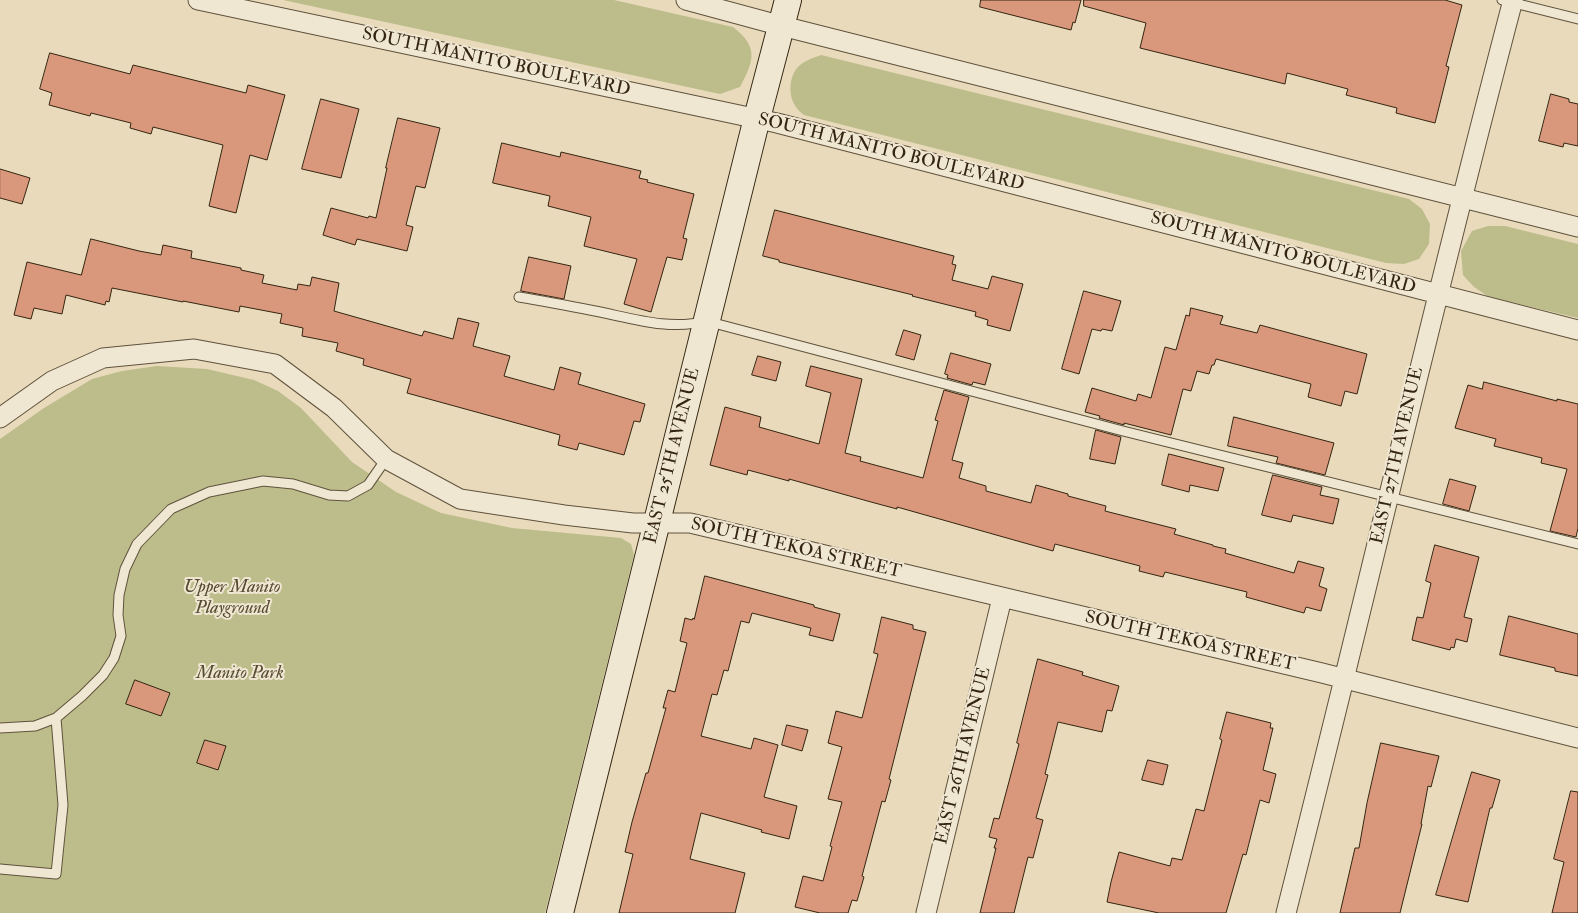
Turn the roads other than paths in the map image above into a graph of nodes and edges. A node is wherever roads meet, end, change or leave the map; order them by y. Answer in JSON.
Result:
{"nodes":[{"id":1,"x":198,"y":0,"type":"edge"},
{"id":2,"x":686,"y":0,"type":"edge"},
{"id":3,"x":788,"y":0,"type":"edge"},
{"id":4,"x":1509,"y":1,"type":"edge"},
{"id":5,"x":1578,"y":19,"type":"edge"},
{"id":6,"x":782,"y":26,"type":"junction"},
{"id":7,"x":757,"y":118,"type":"junction"},
{"id":8,"x":1461,"y":198,"type":"junction"},
{"id":9,"x":1578,"y":227,"type":"edge"},
{"id":10,"x":1437,"y":294,"type":"junction"},
{"id":11,"x":519,"y":297,"type":"dead end"},
{"id":12,"x":706,"y":321,"type":"junction"},
{"id":13,"x":1578,"y":330,"type":"edge"},
{"id":14,"x":0,"y":418,"type":"edge"},
{"id":15,"x":386,"y":459,"type":"junction"},
{"id":16,"x":1389,"y":496,"type":"junction"},
{"id":17,"x":656,"y":522,"type":"junction"},
{"id":18,"x":1578,"y":544,"type":"edge"},
{"id":19,"x":1002,"y":598,"type":"junction"},
{"id":20,"x":1345,"y":679,"type":"junction"},
{"id":21,"x":56,"y":718,"type":"junction"},
{"id":22,"x":0,"y":728,"type":"edge"},
{"id":23,"x":1578,"y":738,"type":"edge"},
{"id":24,"x":0,"y":869,"type":"edge"},
{"id":25,"x":560,"y":913,"type":"edge"},
{"id":26,"x":926,"y":913,"type":"edge"},
{"id":27,"x":1286,"y":913,"type":"edge"}],
"edges":[{"from":1,"to":7,"type":"street","name":"SOUTH MANITO BOULEVARD"},
{"from":2,"to":6,"type":"street"},
{"from":3,"to":6,"type":"street","name":"EAST 25TH AVENUE"},
{"from":4,"to":5,"type":"lane"},
{"from":4,"to":8,"type":"street","name":"EAST 27TH AVENUE"},
{"from":6,"to":7,"type":"street","name":"EAST 25TH AVENUE"},
{"from":6,"to":8,"type":"street"},
{"from":7,"to":10,"type":"street","name":"SOUTH MANITO BOULEVARD"},
{"from":7,"to":12,"type":"street","name":"EAST 25TH AVENUE"},
{"from":8,"to":9,"type":"street"},
{"from":8,"to":10,"type":"street","name":"EAST 27TH AVENUE"},
{"from":10,"to":13,"type":"street","name":"SOUTH MANITO BOULEVARD"},
{"from":10,"to":16,"type":"street","name":"EAST 27TH AVENUE"},
{"from":11,"to":12,"type":"lane"},
{"from":12,"to":16,"type":"lane"},
{"from":12,"to":17,"type":"street","name":"EAST 25TH AVENUE"},
{"from":14,"to":15,"type":"street","name":"SOUTH TEKOA STREET"},
{"from":15,"to":17,"type":"street","name":"SOUTH TEKOA STREET"},
{"from":15,"to":21,"type":"lane"},
{"from":16,"to":18,"type":"lane"},
{"from":16,"to":20,"type":"street","name":"EAST 27TH AVENUE"},
{"from":17,"to":19,"type":"street","name":"SOUTH TEKOA STREET"},
{"from":17,"to":25,"type":"street","name":"EAST 25TH AVENUE"},
{"from":19,"to":20,"type":"street","name":"SOUTH TEKOA STREET"},
{"from":19,"to":26,"type":"street","name":"EAST 26TH AVENUE"},
{"from":20,"to":23,"type":"street","name":"SOUTH TEKOA STREET"},
{"from":20,"to":27,"type":"street","name":"EAST 27TH AVENUE"},
{"from":21,"to":22,"type":"lane"},
{"from":21,"to":24,"type":"lane"}]}
